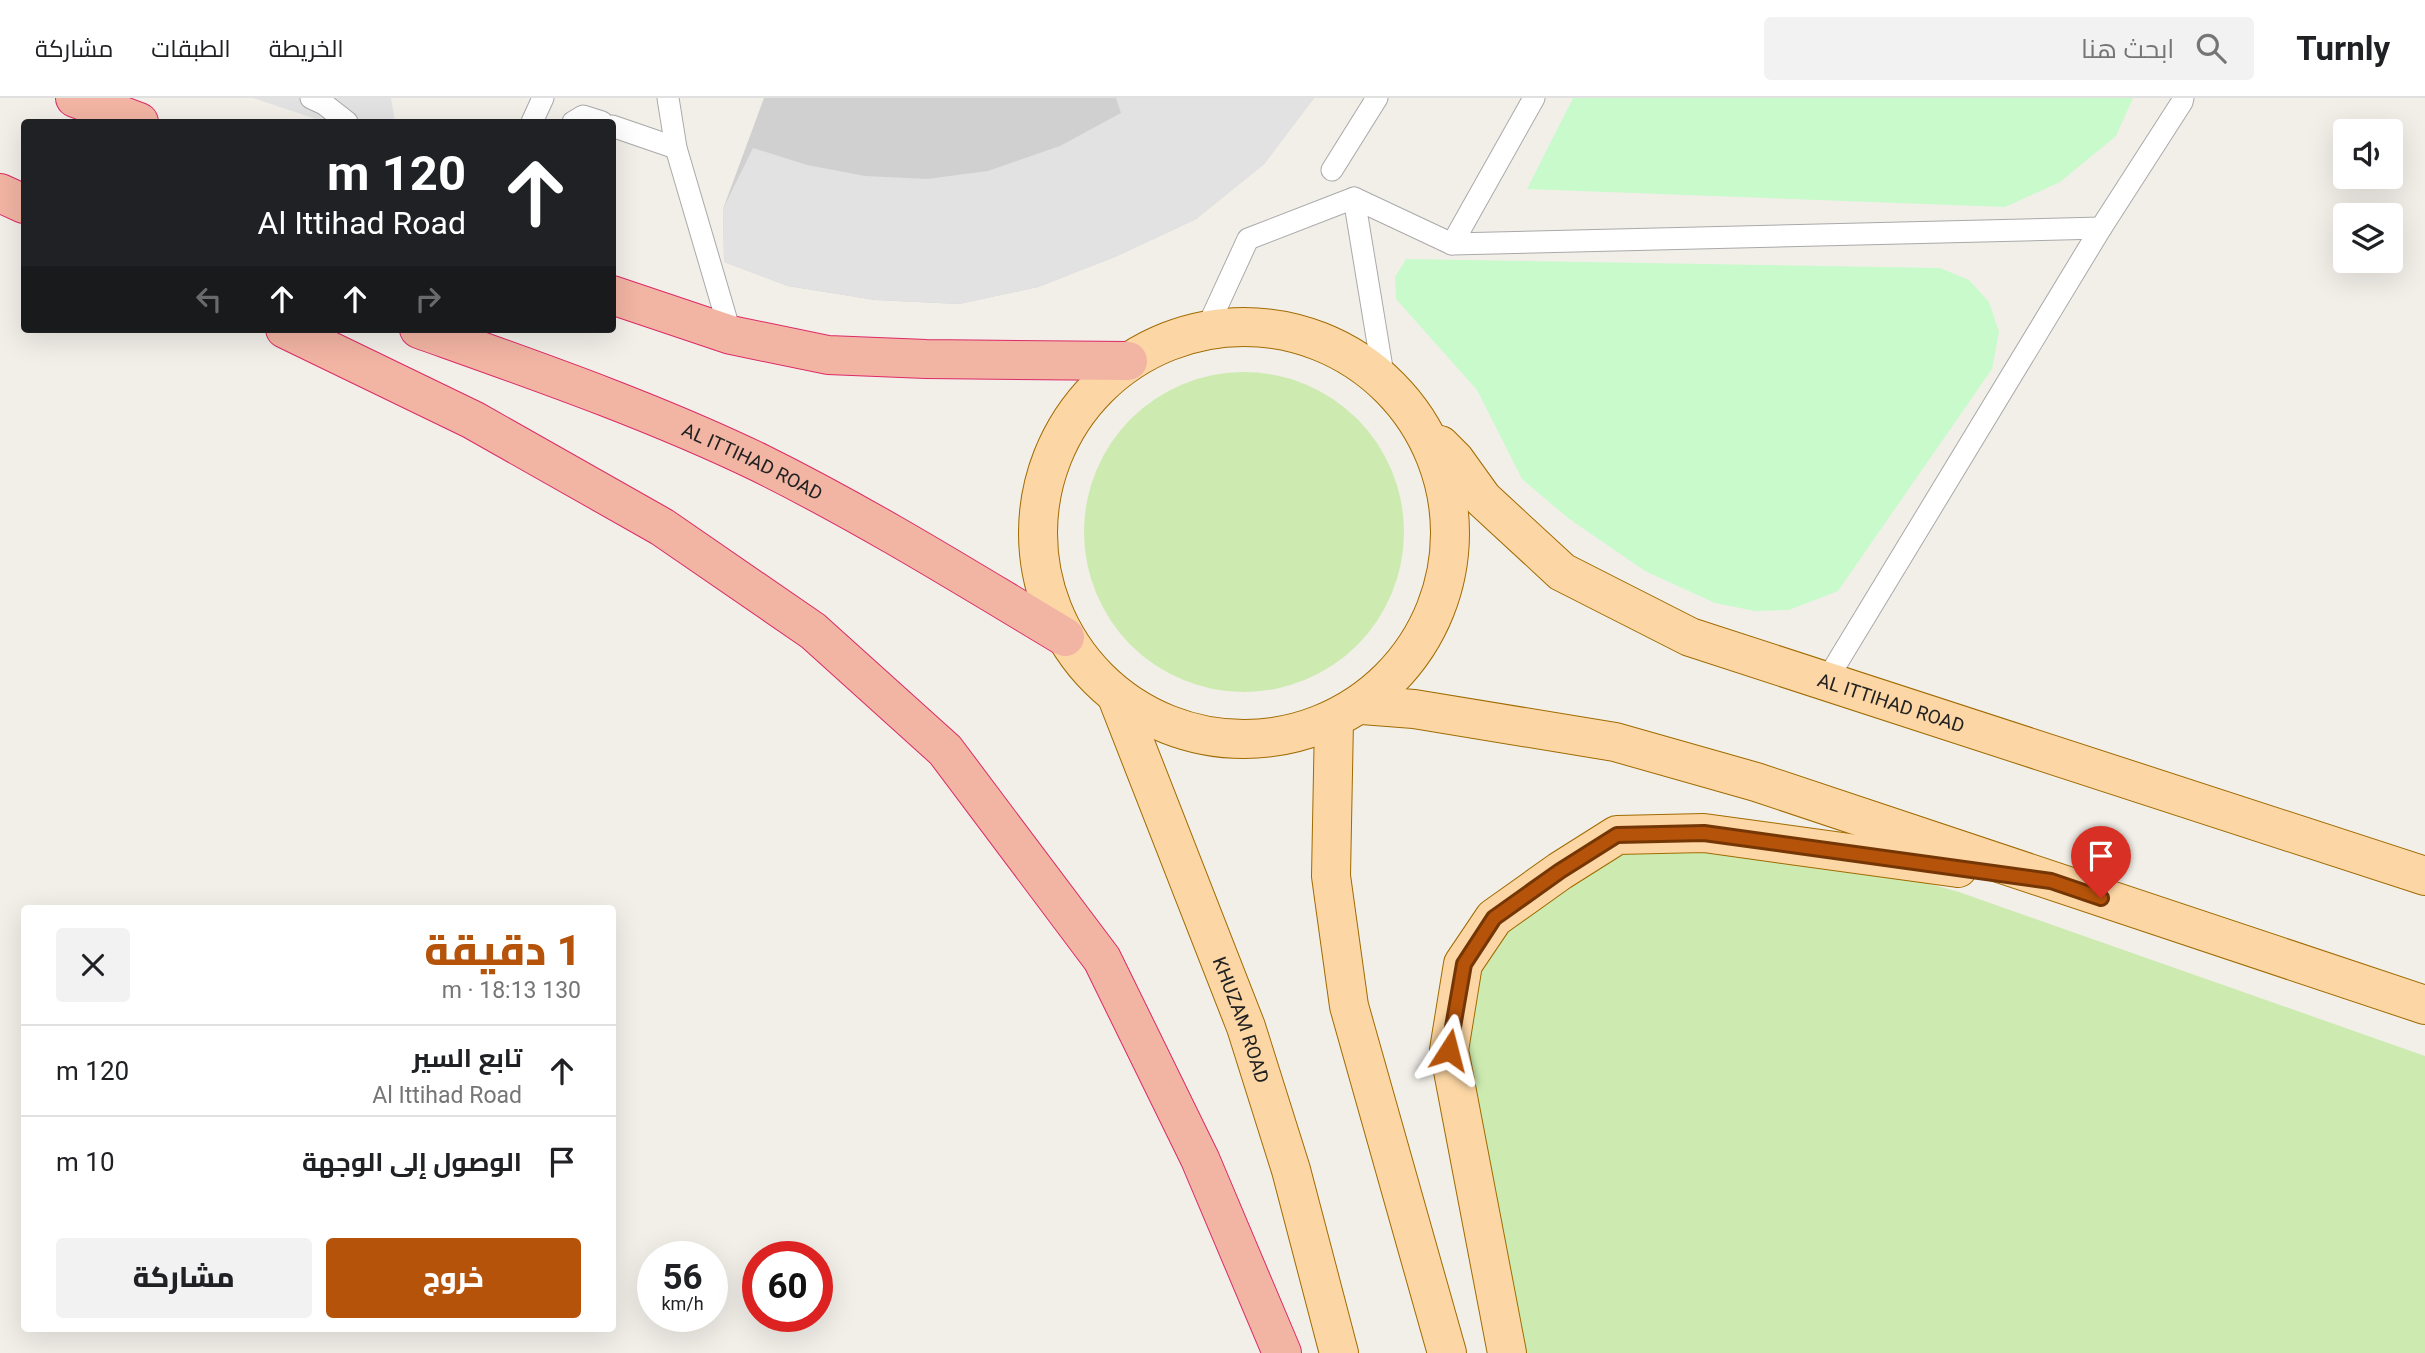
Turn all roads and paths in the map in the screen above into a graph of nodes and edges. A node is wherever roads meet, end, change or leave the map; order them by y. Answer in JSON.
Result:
{"nodes":[{"id":1,"x":75,"y":98,"type":"edge"},
{"id":2,"x":310,"y":98,"type":"edge"},
{"id":3,"x":542,"y":98,"type":"edge"},
{"id":4,"x":668,"y":98,"type":"edge"},
{"id":5,"x":1377,"y":98,"type":"edge"},
{"id":6,"x":1534,"y":98,"type":"edge"},
{"id":7,"x":2184,"y":99,"type":"edge"},
{"id":8,"x":131,"y":119,"type":"edge"},
{"id":9,"x":343,"y":119,"type":"edge"},
{"id":10,"x":533,"y":119,"type":"edge"},
{"id":11,"x":616,"y":127,"type":"edge"},
{"id":12,"x":676,"y":148,"type":"junction"},
{"id":13,"x":1332,"y":170,"type":"dead end"},
{"id":14,"x":0,"y":177,"type":"edge"},
{"id":15,"x":21,"y":185,"type":"edge"},
{"id":16,"x":0,"y":193,"type":"edge"},
{"id":17,"x":1353,"y":198,"type":"junction"},
{"id":18,"x":21,"y":203,"type":"edge"},
{"id":19,"x":2101,"y":228,"type":"junction"},
{"id":20,"x":1452,"y":244,"type":"junction"},
{"id":21,"x":616,"y":296,"type":"edge"},
{"id":22,"x":1207,"y":328,"type":"junction"},
{"id":23,"x":293,"y":333,"type":"edge"},
{"id":24,"x":430,"y":333,"type":"edge"},
{"id":25,"x":731,"y":335,"type":"junction"},
{"id":26,"x":1128,"y":361,"type":"junction"},
{"id":27,"x":1384,"y":380,"type":"junction"},
{"id":28,"x":1420,"y":423,"type":"junction"},
{"id":29,"x":1065,"y":637,"type":"junction"},
{"id":30,"x":1826,"y":681,"type":"junction"},
{"id":31,"x":1117,"y":697,"type":"junction"},
{"id":32,"x":1348,"y":713,"type":"junction"},
{"id":33,"x":2425,"y":876,"type":"edge"},
{"id":34,"x":2051,"y":881,"type":"junction"},
{"id":35,"x":2425,"y":1005,"type":"edge"},
{"id":36,"x":1282,"y":1353,"type":"edge"},
{"id":37,"x":1339,"y":1353,"type":"edge"},
{"id":38,"x":1447,"y":1353,"type":"edge"},
{"id":39,"x":1507,"y":1353,"type":"edge"}],
"edges":[{"from":1,"to":8,"type":"highway"},
{"from":2,"to":9,"type":"lane"},
{"from":3,"to":10,"type":"lane"},
{"from":4,"to":12,"type":"lane"},
{"from":5,"to":13,"type":"lane"},
{"from":6,"to":20,"type":"lane"},
{"from":7,"to":19,"type":"lane"},
{"from":11,"to":12,"type":"lane"},
{"from":12,"to":25,"type":"lane"},
{"from":14,"to":15,"type":"highway"},
{"from":16,"to":18,"type":"highway"},
{"from":17,"to":20,"type":"lane"},
{"from":17,"to":22,"type":"lane"},
{"from":17,"to":27,"type":"lane"},
{"from":19,"to":20,"type":"lane"},
{"from":19,"to":30,"type":"lane"},
{"from":21,"to":25,"type":"highway"},
{"from":22,"to":26,"type":"main road"},
{"from":22,"to":27,"type":"main road"},
{"from":23,"to":36,"type":"highway"},
{"from":24,"to":29,"type":"highway","name":"AL ITTIHAD ROAD"},
{"from":25,"to":26,"type":"highway"},
{"from":26,"to":29,"type":"main road"},
{"from":27,"to":28,"type":"main road"},
{"from":28,"to":30,"type":"main road","name":"AL ITTIHAD ROAD"},
{"from":28,"to":32,"type":"main road"},
{"from":29,"to":31,"type":"main road"},
{"from":30,"to":33,"type":"main road","name":"AL ITTIHAD ROAD"},
{"from":31,"to":32,"type":"main road"},
{"from":31,"to":37,"type":"main road","name":"KHUZAM ROAD"},
{"from":32,"to":34,"type":"main road"},
{"from":32,"to":38,"type":"main road"},
{"from":34,"to":35,"type":"main road"},
{"from":34,"to":39,"type":"main road"}]}
